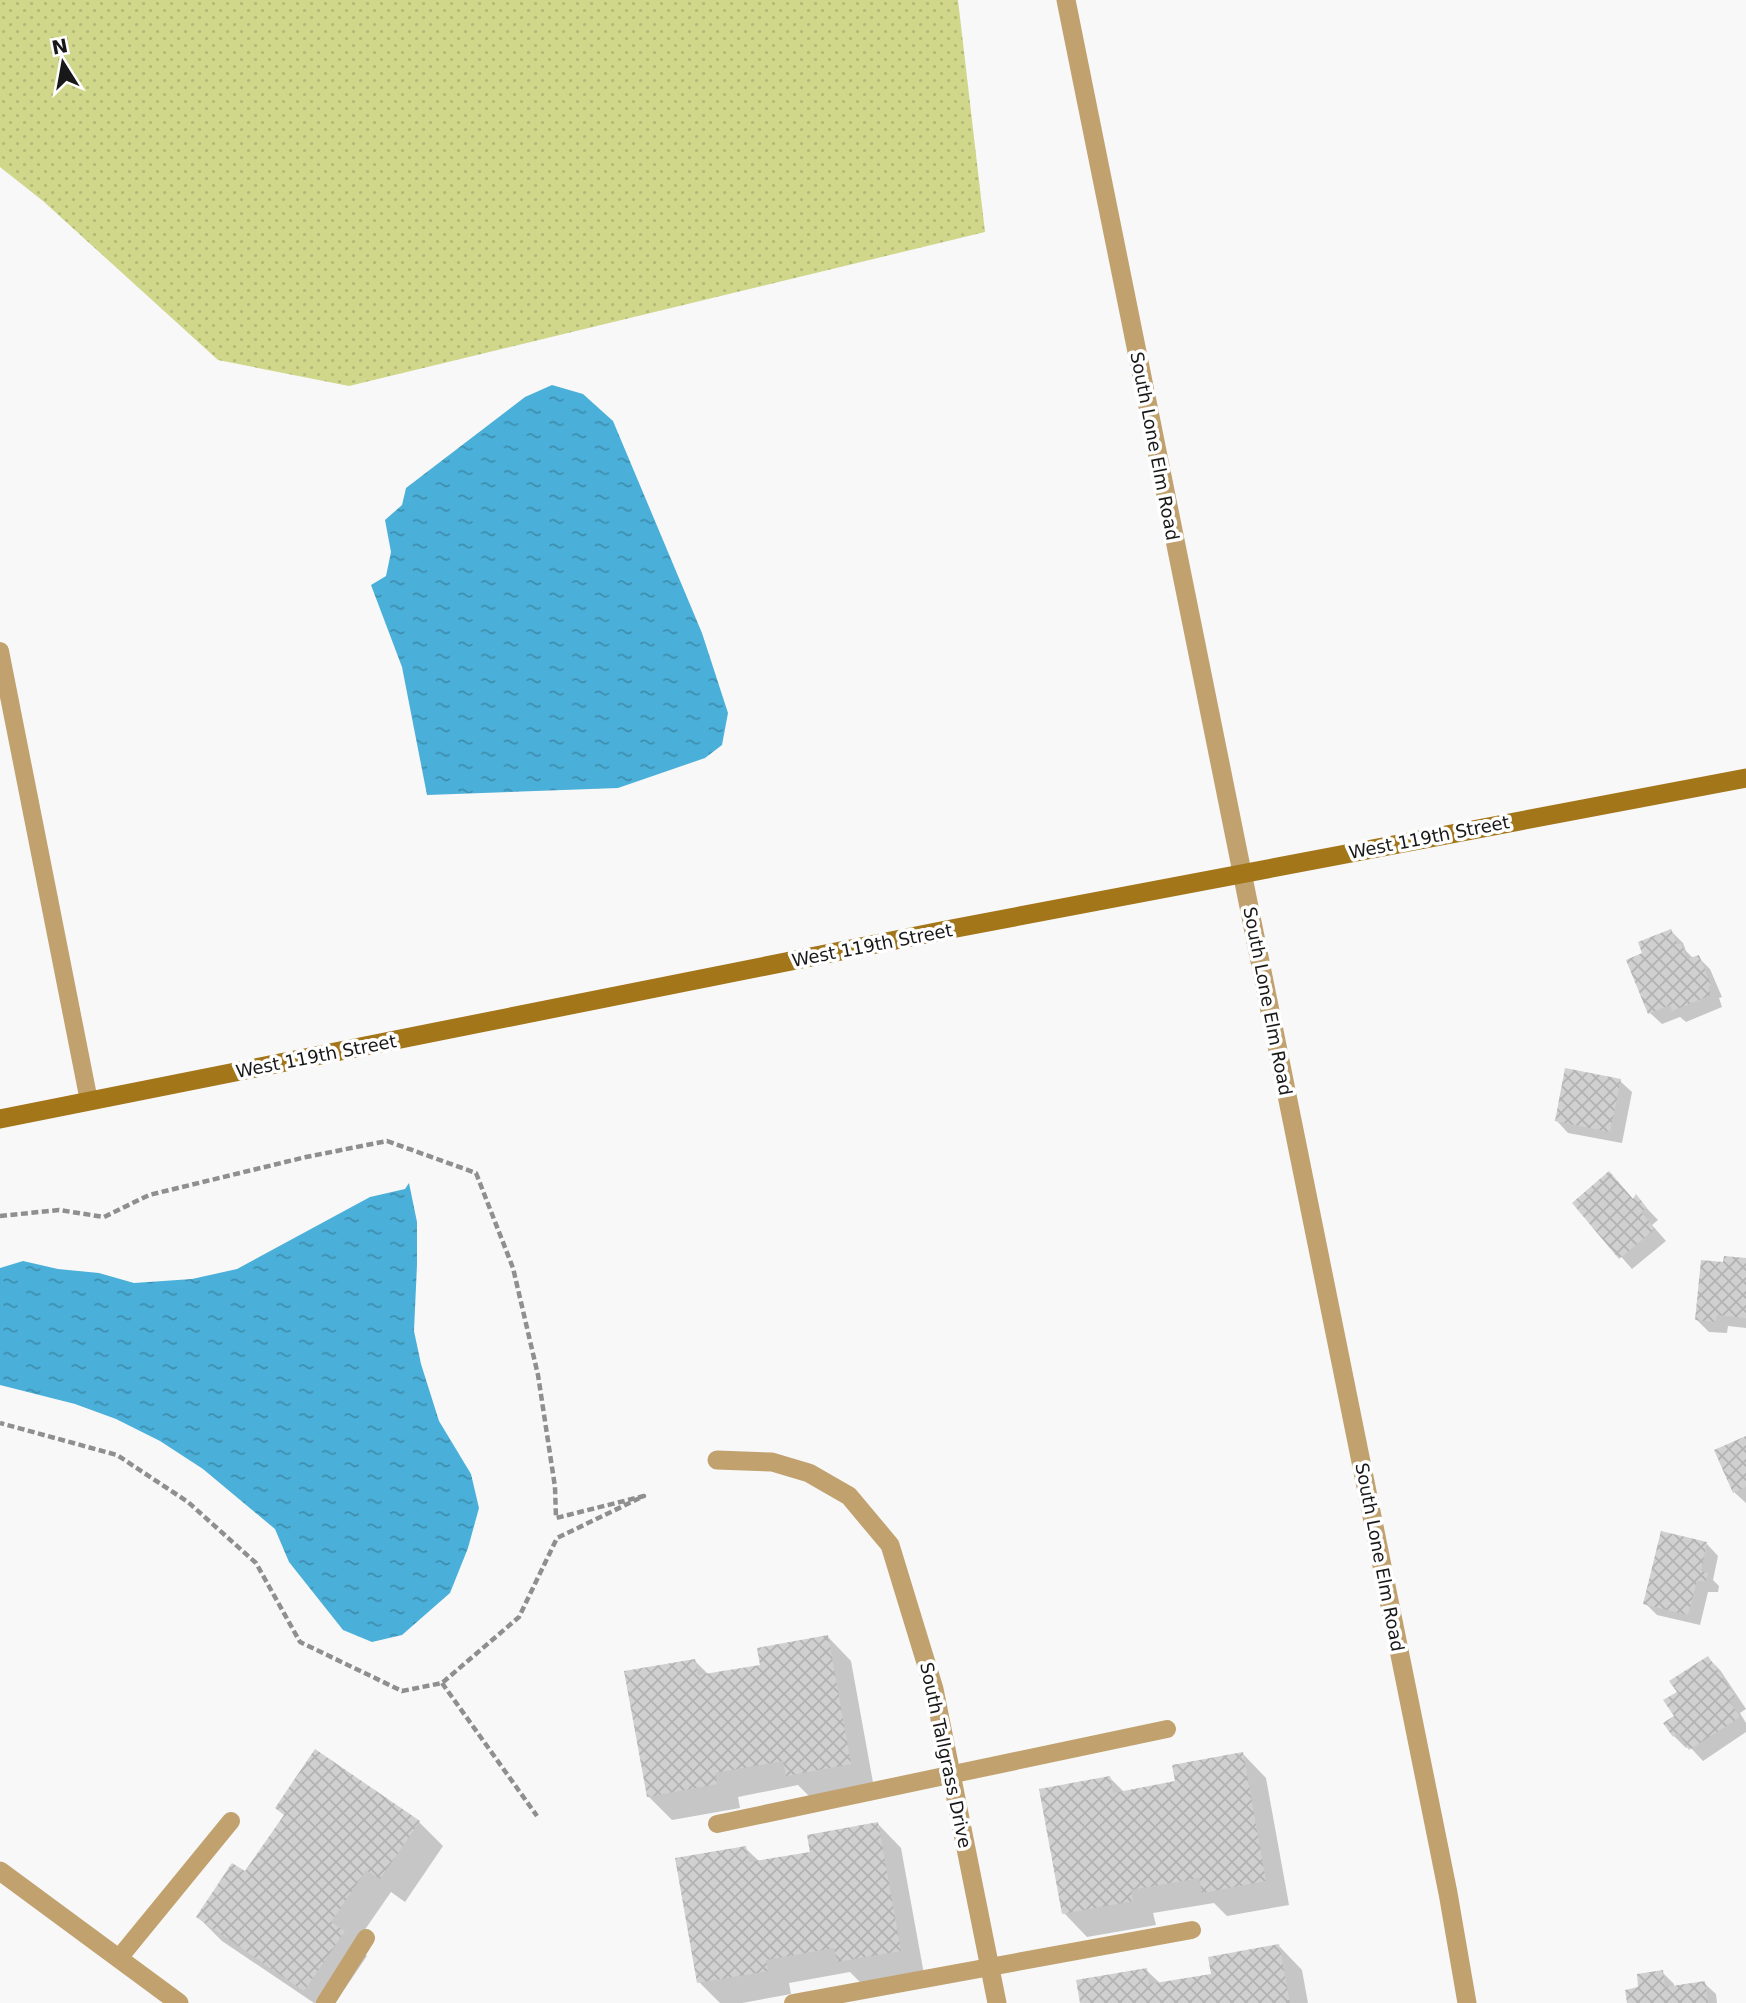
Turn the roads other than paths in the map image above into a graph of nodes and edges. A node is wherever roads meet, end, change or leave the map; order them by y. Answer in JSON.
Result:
{"nodes":[{"id":1,"x":1066,"y":0,"type":"edge"},
{"id":2,"x":0,"y":650,"type":"edge"},
{"id":3,"x":1746,"y":778,"type":"edge"},
{"id":4,"x":1243,"y":873,"type":"junction"},
{"id":5,"x":89,"y":1101,"type":"junction"},
{"id":6,"x":0,"y":1119,"type":"edge"},
{"id":7,"x":717,"y":1460,"type":"dead end"},
{"id":8,"x":1167,"y":1729,"type":"dead end"},
{"id":9,"x":951,"y":1773,"type":"junction"},
{"id":10,"x":231,"y":1821,"type":"dead end"},
{"id":11,"x":717,"y":1824,"type":"dead end"},
{"id":12,"x":0,"y":1871,"type":"edge"},
{"id":13,"x":1192,"y":1930,"type":"dead end"},
{"id":14,"x":366,"y":1938,"type":"dead end"},
{"id":15,"x":119,"y":1958,"type":"junction"},
{"id":16,"x":990,"y":1966,"type":"junction"},
{"id":17,"x":179,"y":2003,"type":"edge"},
{"id":18,"x":325,"y":2003,"type":"edge"},
{"id":19,"x":793,"y":2003,"type":"edge"},
{"id":20,"x":997,"y":2003,"type":"edge"},
{"id":21,"x":1467,"y":2003,"type":"edge"}],
"edges":[{"from":1,"to":4,"type":"street","name":"South Lone Elm Road"},
{"from":2,"to":5,"type":"lane"},
{"from":3,"to":4,"type":"main road","name":"West 119th Street"},
{"from":4,"to":5,"type":"main road","name":"West 119th Street"},
{"from":4,"to":21,"type":"street","name":"South Lone Elm Road"},
{"from":5,"to":6,"type":"main road","name":"West 119th Street"},
{"from":7,"to":9,"type":"street","name":"South Tallgrass Drive"},
{"from":8,"to":9,"type":"lane"},
{"from":9,"to":11,"type":"lane"},
{"from":9,"to":16,"type":"street","name":"South Tallgrass Drive"},
{"from":10,"to":15,"type":"lane"},
{"from":12,"to":15,"type":"street"},
{"from":13,"to":16,"type":"lane"},
{"from":14,"to":18,"type":"lane"},
{"from":15,"to":17,"type":"street"},
{"from":16,"to":19,"type":"lane"},
{"from":16,"to":20,"type":"street","name":"South Tallgrass Drive"}]}
